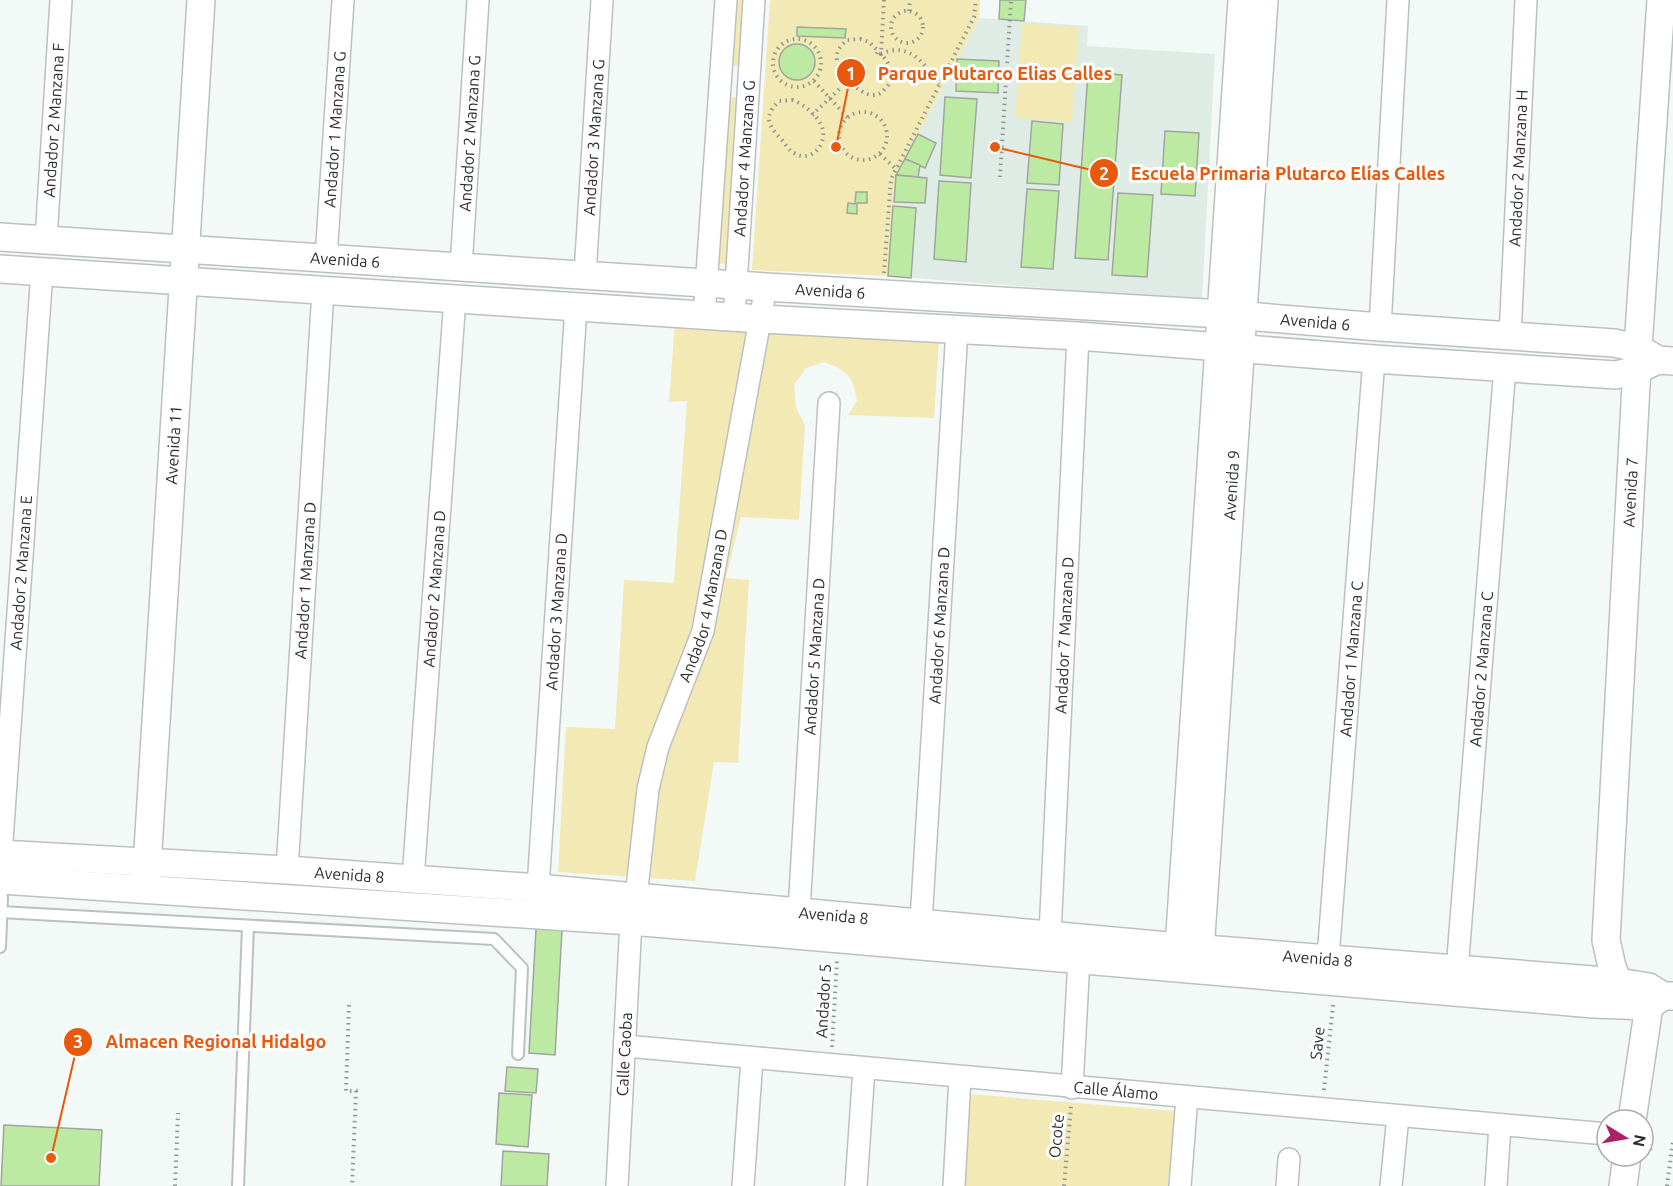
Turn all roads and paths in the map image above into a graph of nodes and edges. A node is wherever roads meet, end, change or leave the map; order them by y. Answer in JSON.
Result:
{"nodes":[{"id":1,"x":61,"y":0,"type":"edge"},
{"id":2,"x":201,"y":0,"type":"edge"},
{"id":3,"x":343,"y":0,"type":"edge"},
{"id":4,"x":478,"y":0,"type":"edge"},
{"id":5,"x":602,"y":0,"type":"edge"},
{"id":6,"x":726,"y":0,"type":"edge"},
{"id":7,"x":754,"y":0,"type":"edge"},
{"id":8,"x":884,"y":0,"type":"edge"},
{"id":9,"x":910,"y":0,"type":"edge"},
{"id":10,"x":976,"y":0,"type":"edge"},
{"id":11,"x":1011,"y":0,"type":"edge"},
{"id":12,"x":1242,"y":0,"type":"edge"},
{"id":13,"x":1264,"y":0,"type":"edge"},
{"id":14,"x":1398,"y":0,"type":"edge"},
{"id":15,"x":1526,"y":0,"type":"edge"},
{"id":16,"x":1660,"y":0,"type":"edge"},
{"id":17,"x":909,"y":11,"type":"junction"},
{"id":18,"x":905,"y":43,"type":"junction"},
{"id":19,"x":904,"y":51,"type":"junction"},
{"id":20,"x":880,"y":54,"type":"junction"},
{"id":21,"x":850,"y":79,"type":"junction"},
{"id":22,"x":814,"y":81,"type":"junction"},
{"id":23,"x":940,"y":84,"type":"junction"},
{"id":24,"x":720,"y":85,"type":"junction"},
{"id":25,"x":749,"y":87,"type":"junction"},
{"id":26,"x":830,"y":98,"type":"junction"},
{"id":27,"x":812,"y":115,"type":"junction"},
{"id":28,"x":848,"y":117,"type":"junction"},
{"id":29,"x":880,"y":154,"type":"junction"},
{"id":30,"x":896,"y":168,"type":"junction"},
{"id":31,"x":1000,"y":177,"type":"dead end"},
{"id":32,"x":0,"y":237,"type":"edge"},
{"id":33,"x":46,"y":240,"type":"junction"},
{"id":34,"x":186,"y":249,"type":"junction"},
{"id":35,"x":326,"y":258,"type":"junction"},
{"id":36,"x":461,"y":267,"type":"junction"},
{"id":37,"x":0,"y":269,"type":"edge"},
{"id":38,"x":42,"y":271,"type":"junction"},
{"id":39,"x":585,"y":275,"type":"junction"},
{"id":40,"x":883,"y":279,"type":"dead end"},
{"id":41,"x":184,"y":282,"type":"junction"},
{"id":42,"x":706,"y":283,"type":"junction"},
{"id":43,"x":736,"y":285,"type":"junction"},
{"id":44,"x":766,"y":287,"type":"junction"},
{"id":45,"x":323,"y":291,"type":"junction"},
{"id":46,"x":455,"y":298,"type":"junction"},
{"id":47,"x":576,"y":308,"type":"junction"},
{"id":48,"x":1233,"y":315,"type":"junction"},
{"id":49,"x":704,"y":316,"type":"junction"},
{"id":50,"x":734,"y":317,"type":"junction"},
{"id":51,"x":761,"y":319,"type":"junction"},
{"id":52,"x":1380,"y":327,"type":"junction"},
{"id":53,"x":957,"y":329,"type":"junction"},
{"id":54,"x":1078,"y":336,"type":"junction"},
{"id":55,"x":1510,"y":336,"type":"junction"},
{"id":56,"x":1231,"y":347,"type":"junction"},
{"id":57,"x":1374,"y":359,"type":"junction"},
{"id":58,"x":1651,"y":359,"type":"edge"},
{"id":59,"x":1505,"y":367,"type":"junction"},
{"id":60,"x":829,"y":403,"type":"dead end"},
{"id":61,"x":0,"y":869,"type":"edge"},
{"id":62,"x":287,"y":870,"type":"junction"},
{"id":63,"x":147,"y":876,"type":"junction"},
{"id":64,"x":413,"y":879,"type":"junction"},
{"id":65,"x":538,"y":888,"type":"junction"},
{"id":66,"x":634,"y":909,"type":"junction"},
{"id":67,"x":799,"y":911,"type":"junction"},
{"id":68,"x":1,"y":913,"type":"edge"},
{"id":69,"x":536,"y":915,"type":"junction"},
{"id":70,"x":921,"y":922,"type":"junction"},
{"id":71,"x":248,"y":926,"type":"junction"},
{"id":72,"x":1050,"y":935,"type":"junction"},
{"id":73,"x":838,"y":938,"type":"junction"},
{"id":74,"x":0,"y":947,"type":"edge"},
{"id":75,"x":1189,"y":958,"type":"junction"},
{"id":76,"x":1079,"y":959,"type":"junction"},
{"id":77,"x":1332,"y":969,"type":"junction"},
{"id":78,"x":1457,"y":970,"type":"junction"},
{"id":79,"x":1647,"y":996,"type":"edge"},
{"id":80,"x":349,"y":1005,"type":"dead end"},
{"id":81,"x":626,"y":1046,"type":"junction"},
{"id":82,"x":518,"y":1054,"type":"dead end"},
{"id":83,"x":752,"y":1058,"type":"junction"},
{"id":84,"x":832,"y":1065,"type":"junction"},
{"id":85,"x":864,"y":1068,"type":"junction"},
{"id":86,"x":960,"y":1077,"type":"junction"},
{"id":87,"x":1072,"y":1088,"type":"junction"},
{"id":88,"x":1187,"y":1097,"type":"junction"},
{"id":89,"x":1322,"y":1107,"type":"junction"},
{"id":90,"x":1633,"y":1108,"type":"edge"},
{"id":91,"x":178,"y":1113,"type":"dead end"},
{"id":92,"x":1398,"y":1116,"type":"junction"},
{"id":93,"x":1500,"y":1125,"type":"junction"},
{"id":94,"x":1595,"y":1133,"type":"edge"},
{"id":95,"x":1673,"y":1141,"type":"edge"},
{"id":96,"x":1289,"y":1159,"type":"dead end"},
{"id":97,"x":1625,"y":1168,"type":"edge"},
{"id":98,"x":175,"y":1186,"type":"edge"},
{"id":99,"x":238,"y":1186,"type":"edge"},
{"id":100,"x":352,"y":1186,"type":"edge"},
{"id":101,"x":617,"y":1186,"type":"edge"},
{"id":102,"x":743,"y":1186,"type":"edge"},
{"id":103,"x":856,"y":1186,"type":"edge"},
{"id":104,"x":954,"y":1186,"type":"edge"},
{"id":105,"x":1064,"y":1186,"type":"edge"},
{"id":106,"x":1180,"y":1186,"type":"edge"},
{"id":107,"x":1287,"y":1186,"type":"edge"},
{"id":108,"x":1391,"y":1186,"type":"edge"},
{"id":109,"x":1496,"y":1186,"type":"edge"},
{"id":110,"x":1623,"y":1186,"type":"edge"},
{"id":111,"x":1667,"y":1186,"type":"edge"}],
"edges":[{"from":1,"to":33,"type":"street","name":"Andador 2 Manzana F"},
{"from":2,"to":34,"type":"street","name":"Avenida 11"},
{"from":3,"to":35,"type":"street","name":"Andador 1 Manzana G"},
{"from":4,"to":36,"type":"street","name":"Andador 2 Manzana G"},
{"from":5,"to":39,"type":"street","name":"Andador 3 Manzana G"},
{"from":6,"to":24,"type":"street","name":"Andador 4 Manzana G"},
{"from":7,"to":25,"type":"street","name":"Andador 4 Manzana G"},
{"from":8,"to":20,"type":"path"},
{"from":9,"to":17,"type":"path"},
{"from":10,"to":23,"type":"path"},
{"from":11,"to":31,"type":"path"},
{"from":12,"to":48,"type":"street","name":"Avenida 9"},
{"from":13,"to":48,"type":"street","name":"Avenida 9"},
{"from":14,"to":52,"type":"street"},
{"from":15,"to":55,"type":"street","name":"Andador 2 Manzana H"},
{"from":16,"to":58,"type":"street","name":"Avenida 7"},
{"from":17,"to":18,"type":"path"},
{"from":17,"to":18,"type":"path"},
{"from":18,"to":19,"type":"path"},
{"from":19,"to":20,"type":"path"},
{"from":19,"to":23,"type":"path"},
{"from":20,"to":21,"type":"path"},
{"from":20,"to":21,"type":"path"},
{"from":21,"to":26,"type":"path"},
{"from":22,"to":22,"type":"path"},
{"from":22,"to":26,"type":"path"},
{"from":23,"to":30,"type":"path"},
{"from":24,"to":25,"type":"street"},
{"from":24,"to":42,"type":"street","name":"Andador 4 Manzana G"},
{"from":25,"to":43,"type":"street","name":"Andador 4 Manzana G"},
{"from":26,"to":27,"type":"path"},
{"from":26,"to":28,"type":"path"},
{"from":27,"to":27,"type":"path"},
{"from":28,"to":29,"type":"path"},
{"from":28,"to":29,"type":"path"},
{"from":29,"to":30,"type":"path"},
{"from":30,"to":40,"type":"path"},
{"from":32,"to":33,"type":"street","name":"Avenida 6"},
{"from":33,"to":34,"type":"street","name":"Avenida 6"},
{"from":34,"to":35,"type":"street","name":"Avenida 6"},
{"from":34,"to":41,"type":"street","name":"Avenida 11"},
{"from":35,"to":36,"type":"street","name":"Avenida 6"},
{"from":36,"to":39,"type":"street","name":"Avenida 6"},
{"from":37,"to":38,"type":"street","name":"Avenida 6"},
{"from":38,"to":41,"type":"street","name":"Avenida 6"},
{"from":38,"to":61,"type":"street","name":"Andador 2 Manzana E"},
{"from":39,"to":42,"type":"street","name":"Avenida 6"},
{"from":41,"to":45,"type":"street","name":"Avenida 6"},
{"from":41,"to":63,"type":"street","name":"Avenida 11"},
{"from":42,"to":43,"type":"street","name":"Avenida 6"},
{"from":42,"to":49,"type":"street","name":"Andador 4 Manzana G"},
{"from":43,"to":44,"type":"street","name":"Avenida 6"},
{"from":43,"to":50,"type":"street","name":"Andador 4 Manzana G"},
{"from":44,"to":48,"type":"street","name":"Avenida 6"},
{"from":44,"to":51,"type":"street","name":"Andador 4 Manzana D"},
{"from":45,"to":46,"type":"street","name":"Avenida 6"},
{"from":45,"to":62,"type":"street","name":"Andador 1 Manzana D"},
{"from":46,"to":47,"type":"street","name":"Avenida 6"},
{"from":46,"to":64,"type":"street","name":"Andador 2 Manzana D"},
{"from":47,"to":49,"type":"street","name":"Avenida 6"},
{"from":47,"to":65,"type":"street","name":"Andador 3 Manzana D"},
{"from":48,"to":52,"type":"street","name":"Avenida 6"},
{"from":48,"to":56,"type":"street","name":"Avenida 9"},
{"from":49,"to":50,"type":"street","name":"Avenida 6"},
{"from":50,"to":51,"type":"street","name":"Avenida 6"},
{"from":51,"to":53,"type":"street","name":"Avenida 6"},
{"from":51,"to":66,"type":"street","name":"Andador 4 Manzana D"},
{"from":52,"to":55,"type":"street","name":"Avenida 6"},
{"from":53,"to":54,"type":"street","name":"Avenida 6"},
{"from":53,"to":70,"type":"street","name":"Andador 6 Manzana D"},
{"from":54,"to":56,"type":"street","name":"Avenida 6"},
{"from":54,"to":72,"type":"street","name":"Andador 7 Manzana D"},
{"from":55,"to":58,"type":"street","name":"Avenida 6"},
{"from":56,"to":57,"type":"street","name":"Avenida 6"},
{"from":56,"to":75,"type":"street","name":"Avenida 9"},
{"from":57,"to":59,"type":"street","name":"Avenida 6"},
{"from":57,"to":77,"type":"street","name":"Andador 1 Manzana C"},
{"from":58,"to":59,"type":"street","name":"Avenida 6"},
{"from":58,"to":79,"type":"street","name":"Avenida 7"},
{"from":59,"to":78,"type":"street","name":"Andador 2 Manzana C"},
{"from":60,"to":67,"type":"street","name":"Andador 5 Manzana D"},
{"from":61,"to":63,"type":"street","name":"Avenida 8"},
{"from":61,"to":68,"type":"lane"},
{"from":62,"to":63,"type":"street","name":"Avenida 8"},
{"from":62,"to":64,"type":"street","name":"Avenida 8"},
{"from":63,"to":69,"type":"street","name":"Avenida 8"},
{"from":64,"to":65,"type":"street","name":"Avenida 8"},
{"from":65,"to":66,"type":"street","name":"Avenida 8"},
{"from":65,"to":69,"type":"street","name":"Andador 3 Manzana D"},
{"from":66,"to":67,"type":"street","name":"Avenida 8"},
{"from":66,"to":69,"type":"street","name":"Avenida 8"},
{"from":66,"to":73,"type":"street","name":"Avenida 8"},
{"from":66,"to":81,"type":"street","name":"Calle Caoba"},
{"from":67,"to":70,"type":"street","name":"Avenida 8"},
{"from":68,"to":71,"type":"lane"},
{"from":68,"to":74,"type":"lane"},
{"from":70,"to":72,"type":"street","name":"Avenida 8"},
{"from":71,"to":82,"type":"lane"},
{"from":71,"to":99,"type":"lane"},
{"from":72,"to":75,"type":"street","name":"Avenida 8"},
{"from":73,"to":76,"type":"street","name":"Avenida 8"},
{"from":73,"to":84,"type":"path","name":"Andador 5"},
{"from":75,"to":76,"type":"street","name":"Avenida 8"},
{"from":75,"to":77,"type":"street","name":"Avenida 8"},
{"from":76,"to":87,"type":"street"},
{"from":77,"to":78,"type":"street","name":"Avenida 8"},
{"from":77,"to":79,"type":"street","name":"Avenida 8"},
{"from":77,"to":89,"type":"path","name":"Save"},
{"from":78,"to":79,"type":"street","name":"Avenida 8"},
{"from":79,"to":90,"type":"street"},
{"from":80,"to":100,"type":"path"},
{"from":81,"to":83,"type":"street","name":"Calle Álamo"},
{"from":81,"to":101,"type":"street","name":"Calle Caoba"},
{"from":83,"to":84,"type":"street","name":"Calle Álamo"},
{"from":83,"to":102,"type":"street"},
{"from":84,"to":85,"type":"street","name":"Calle Álamo"},
{"from":85,"to":86,"type":"street","name":"Calle Álamo"},
{"from":85,"to":103,"type":"street"},
{"from":86,"to":87,"type":"street","name":"Calle Álamo"},
{"from":86,"to":104,"type":"street"},
{"from":87,"to":88,"type":"street","name":"Calle Álamo"},
{"from":87,"to":105,"type":"path","name":"Ocote"},
{"from":88,"to":89,"type":"street","name":"Calle Álamo"},
{"from":88,"to":106,"type":"street"},
{"from":89,"to":92,"type":"street","name":"Calle Álamo"},
{"from":91,"to":98,"type":"path"},
{"from":92,"to":93,"type":"street","name":"Calle Álamo"},
{"from":92,"to":108,"type":"street"},
{"from":93,"to":94,"type":"street","name":"Calle Álamo"},
{"from":93,"to":109,"type":"street"},
{"from":95,"to":111,"type":"path"},
{"from":96,"to":107,"type":"street"},
{"from":97,"to":110,"type":"street"}]}
